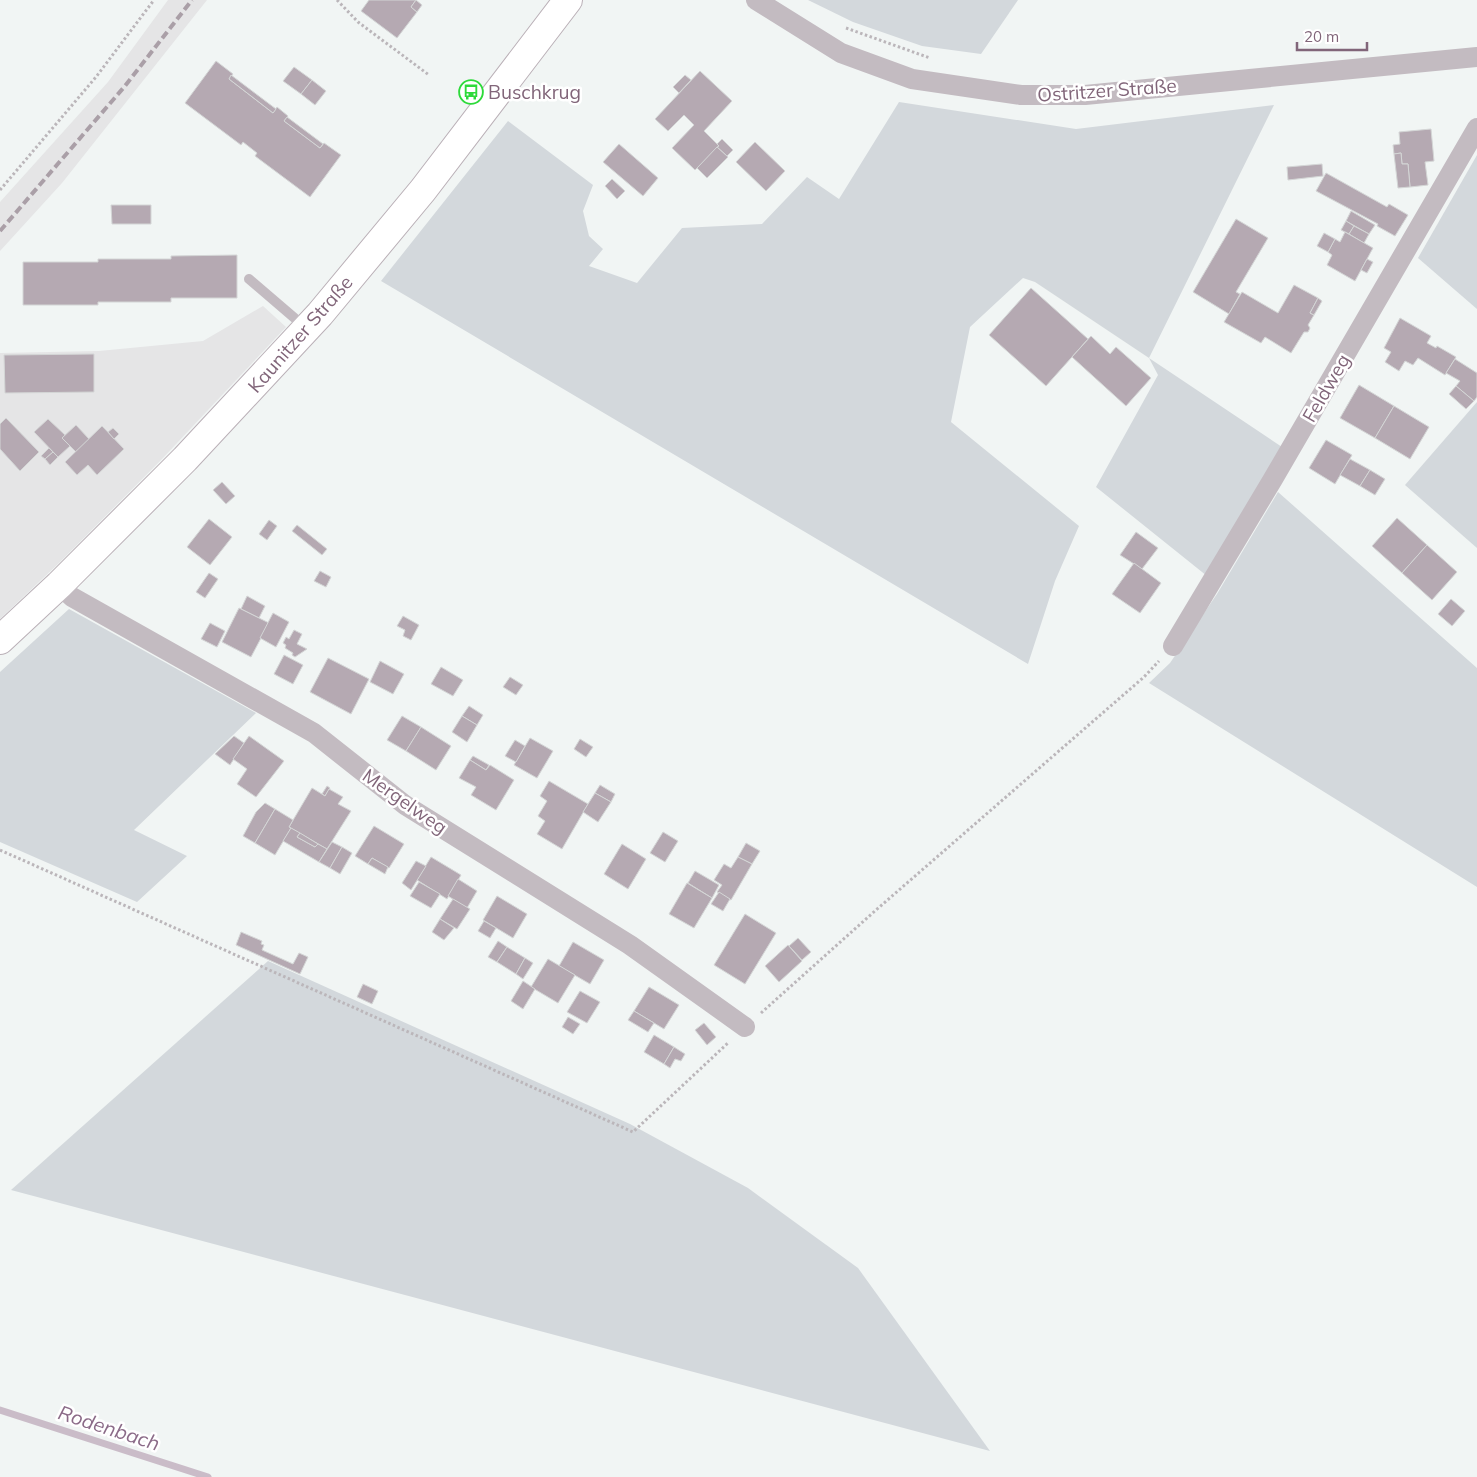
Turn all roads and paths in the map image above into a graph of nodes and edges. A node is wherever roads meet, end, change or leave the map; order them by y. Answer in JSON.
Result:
{"nodes":[{"id":1,"x":154,"y":0,"type":"edge"},
{"id":2,"x":337,"y":0,"type":"edge"},
{"id":3,"x":568,"y":0,"type":"edge"},
{"id":4,"x":756,"y":0,"type":"edge"},
{"id":5,"x":842,"y":26,"type":"dead end"},
{"id":6,"x":1477,"y":57,"type":"edge"},
{"id":7,"x":935,"y":59,"type":"dead end"},
{"id":8,"x":429,"y":75,"type":"dead end"},
{"id":9,"x":1477,"y":128,"type":"edge"},
{"id":10,"x":0,"y":190,"type":"edge"},
{"id":11,"x":249,"y":279,"type":"dead end"},
{"id":12,"x":307,"y":328,"type":"junction"},
{"id":13,"x":59,"y":586,"type":"junction"},
{"id":14,"x":0,"y":640,"type":"edge"},
{"id":15,"x":1173,"y":646,"type":"dead end"},
{"id":16,"x":746,"y":1027,"type":"dead end"}],
"edges":[{"from":1,"to":10,"type":"path"},
{"from":2,"to":8,"type":"path"},
{"from":3,"to":12,"type":"street","name":"Kaunitzer Straße"},
{"from":4,"to":6,"type":"street","name":"Ostritzer Straße"},
{"from":5,"to":7,"type":"path"},
{"from":9,"to":15,"type":"street","name":"Feldweg"},
{"from":11,"to":12,"type":"lane"},
{"from":12,"to":13,"type":"street","name":"Kaunitzer Straße"},
{"from":13,"to":14,"type":"street","name":"Kaunitzer Straße"},
{"from":13,"to":16,"type":"street","name":"Mergelweg"}]}
